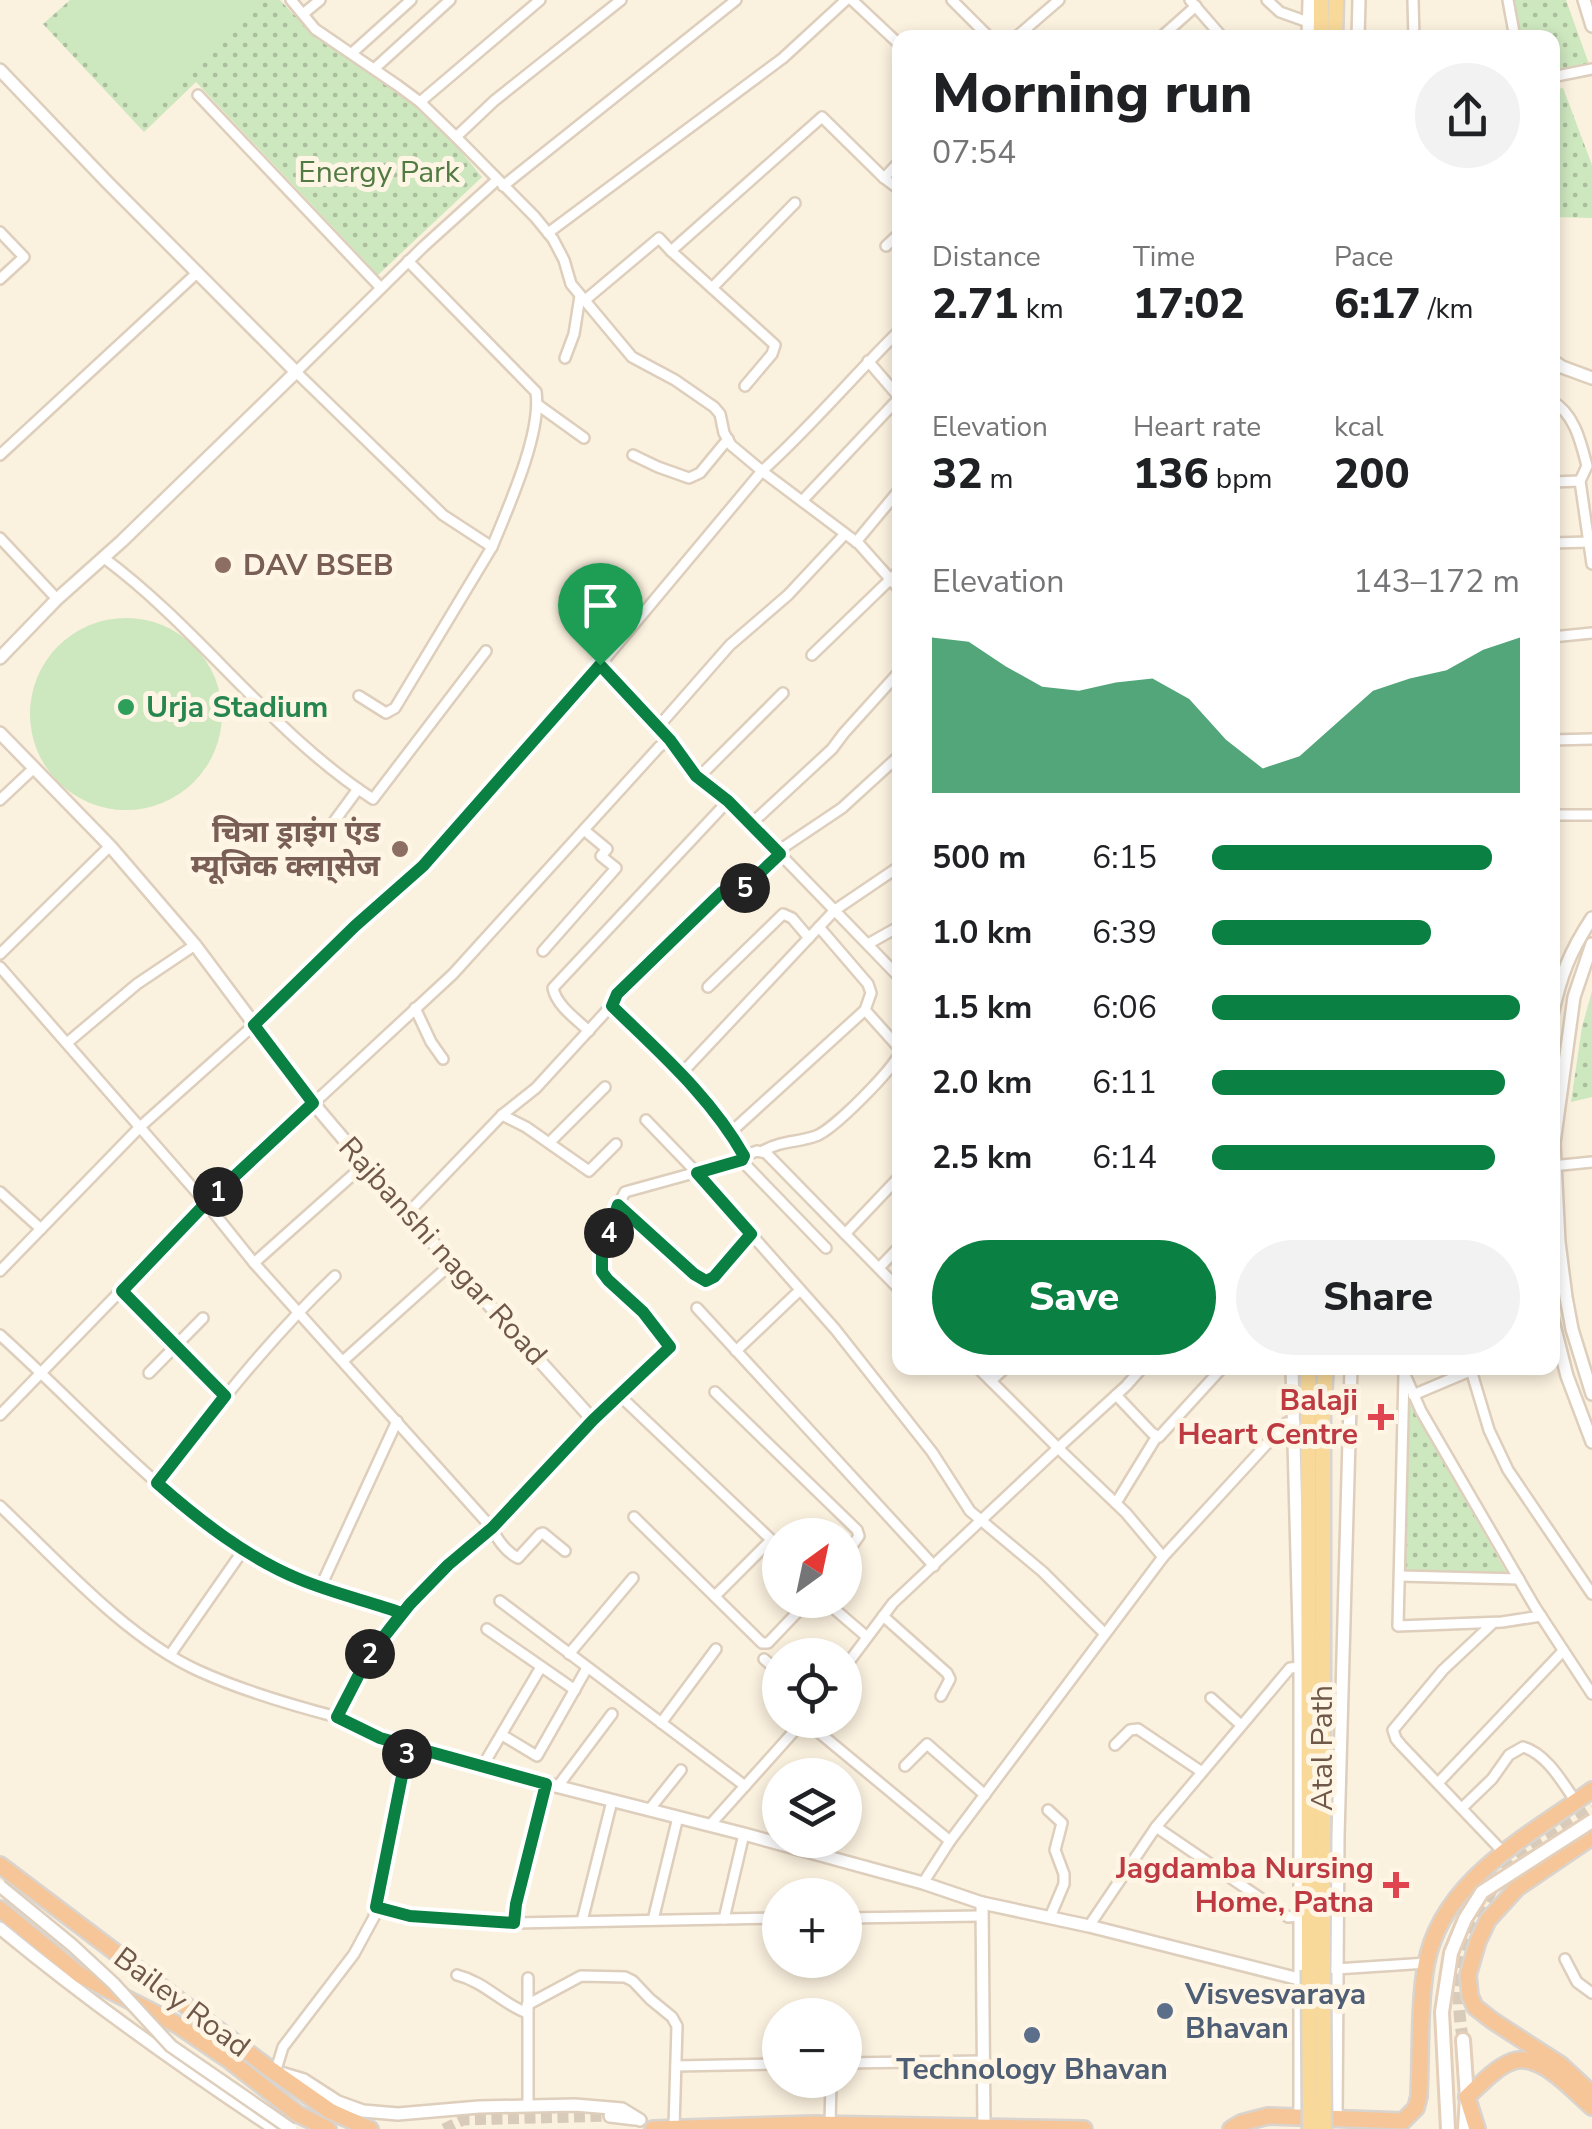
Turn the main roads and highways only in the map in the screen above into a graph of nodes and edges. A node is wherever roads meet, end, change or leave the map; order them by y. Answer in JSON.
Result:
{"nodes":[{"id":1,"x":1321,"y":0,"type":"edge"},
{"id":2,"x":1336,"y":0,"type":"edge"},
{"id":3,"x":1321,"y":30,"type":"edge"},
{"id":4,"x":1335,"y":30,"type":"edge"},
{"id":5,"x":1308,"y":1375,"type":"edge"},
{"id":6,"x":1326,"y":1375,"type":"edge"},
{"id":7,"x":1592,"y":1790,"type":"edge"},
{"id":8,"x":1592,"y":1822,"type":"edge"},
{"id":9,"x":1590,"y":1841,"type":"edge"},
{"id":10,"x":0,"y":1865,"type":"edge"},
{"id":11,"x":0,"y":1909,"type":"edge"},
{"id":12,"x":1317,"y":1973,"type":"junction"},
{"id":13,"x":1463,"y":2040,"type":"tunnel mouth"},
{"id":14,"x":1592,"y":2094,"type":"edge"},
{"id":15,"x":1467,"y":2096,"type":"junction"},
{"id":16,"x":1592,"y":2107,"type":"edge"},
{"id":17,"x":1305,"y":2122,"type":"edge"},
{"id":18,"x":1330,"y":2124,"type":"edge"},
{"id":19,"x":648,"y":2126,"type":"edge"},
{"id":20,"x":814,"y":2126,"type":"edge"},
{"id":21,"x":674,"y":2127,"type":"edge"},
{"id":22,"x":984,"y":2128,"type":"edge"},
{"id":23,"x":328,"y":2129,"type":"edge"},
{"id":24,"x":370,"y":2129,"type":"edge"},
{"id":25,"x":1084,"y":2129,"type":"edge"},
{"id":26,"x":1231,"y":2129,"type":"edge"},
{"id":27,"x":1246,"y":2129,"type":"edge"},
{"id":28,"x":1362,"y":2129,"type":"edge"},
{"id":29,"x":1448,"y":2129,"type":"edge"},
{"id":30,"x":1465,"y":2129,"type":"edge"},
{"id":31,"x":1477,"y":2129,"type":"edge"}],
"edges":[{"from":1,"to":3,"type":"main road"},
{"from":2,"to":4,"type":"main road"},
{"from":5,"to":12,"type":"main road","name":"Atal Path"},
{"from":6,"to":12,"type":"main road","name":"Atal Path"},
{"from":7,"to":18,"type":"highway"},
{"from":8,"to":29,"type":"main road","bridge":true},
{"from":9,"to":14,"type":"highway"},
{"from":10,"to":24,"type":"highway","name":"Bailey Road"},
{"from":11,"to":23,"type":"highway","name":"Bailey Road"},
{"from":12,"to":17,"type":"main road","name":"Atal Path","bridge":true},
{"from":12,"to":18,"type":"main road","name":"Atal Path","bridge":true},
{"from":13,"to":15,"type":"main road"},
{"from":15,"to":16,"type":"highway"},
{"from":15,"to":30,"type":"main road"},
{"from":15,"to":31,"type":"highway"},
{"from":17,"to":18,"type":"highway"},
{"from":17,"to":26,"type":"highway"},
{"from":19,"to":21,"type":"highway"},
{"from":20,"to":21,"type":"highway"},
{"from":20,"to":22,"type":"highway"},
{"from":22,"to":25,"type":"highway"},
{"from":27,"to":28,"type":"highway"}]}
